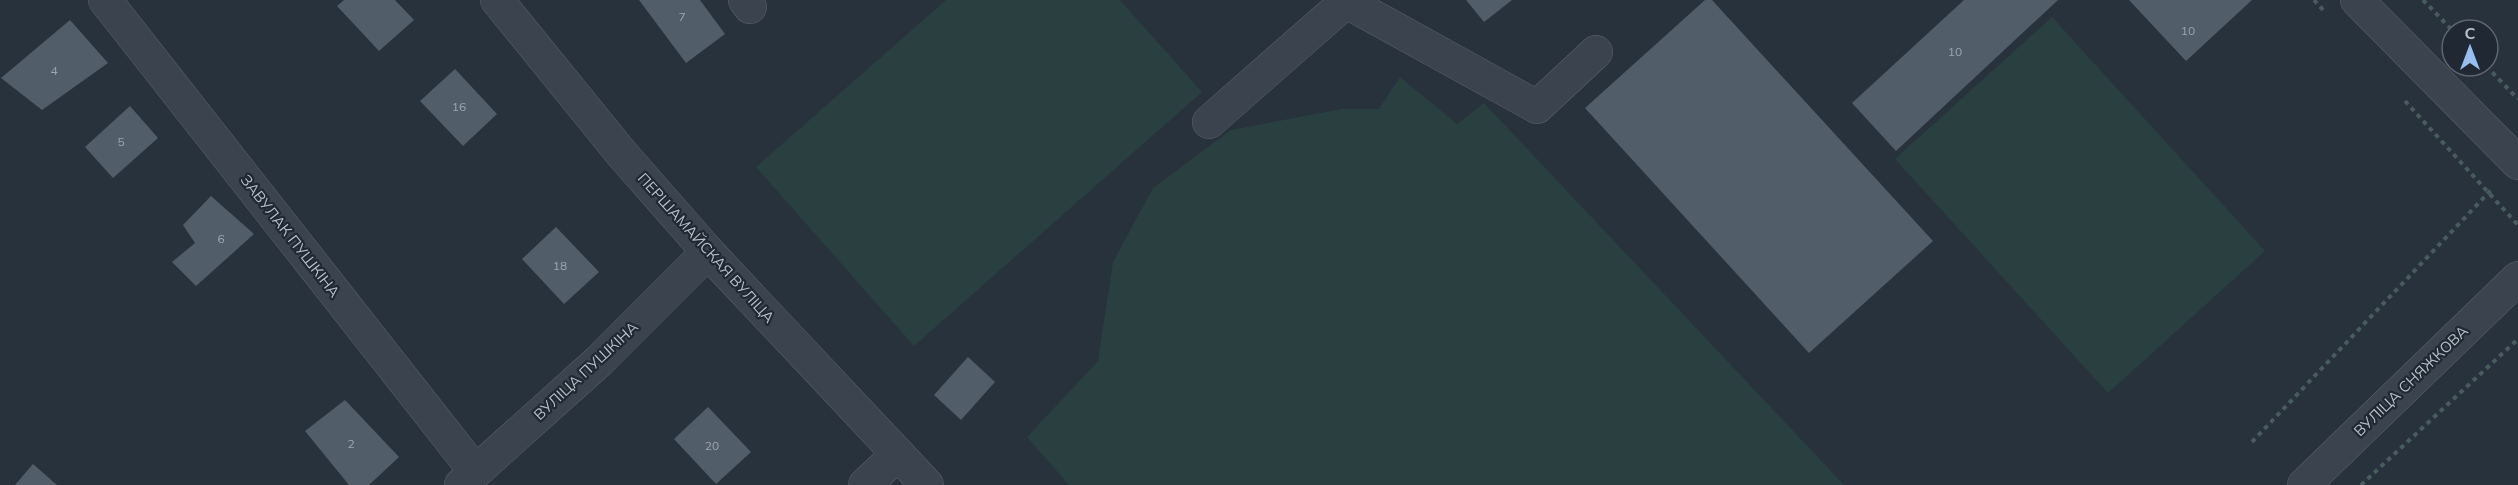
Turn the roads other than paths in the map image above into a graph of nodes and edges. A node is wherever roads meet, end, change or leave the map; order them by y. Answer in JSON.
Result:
{"nodes":[{"id":1,"x":105,"y":0,"type":"edge"},
{"id":2,"x":497,"y":0,"type":"edge"},
{"id":3,"x":2357,"y":0,"type":"edge"},
{"id":4,"x":1347,"y":1,"type":"edge"},
{"id":5,"x":1596,"y":52,"type":"dead end"},
{"id":6,"x":1209,"y":122,"type":"dead end"},
{"id":7,"x":2517,"y":162,"type":"edge"},
{"id":8,"x":708,"y":252,"type":"junction"},
{"id":9,"x":2518,"y":278,"type":"edge"},
{"id":10,"x":898,"y":454,"type":"junction"},
{"id":11,"x":468,"y":478,"type":"edge"},
{"id":12,"x":865,"y":485,"type":"edge"},
{"id":13,"x":927,"y":485,"type":"edge"},
{"id":14,"x":2304,"y":485,"type":"edge"}],
"edges":[{"from":1,"to":11,"type":"street","name":"ЗАВУЛАК ПУШКІНА"},
{"from":2,"to":8,"type":"street","name":"ПЕРШАМАЙСКАЯ ВУЛІЦА"},
{"from":3,"to":7,"type":"street"},
{"from":4,"to":5,"type":"street"},
{"from":4,"to":6,"type":"street"},
{"from":8,"to":10,"type":"street","name":"ПЕРШАМАЙСКАЯ ВУЛІЦА"},
{"from":8,"to":11,"type":"street","name":"ВУЛІЦА ПУШКІНА"},
{"from":9,"to":14,"type":"street","name":"ВУЛІЦА СНЯЖКОВА"},
{"from":10,"to":12,"type":"street"},
{"from":10,"to":13,"type":"street","name":"ПЕРШАМАЙСКАЯ ВУЛІЦА"}]}
